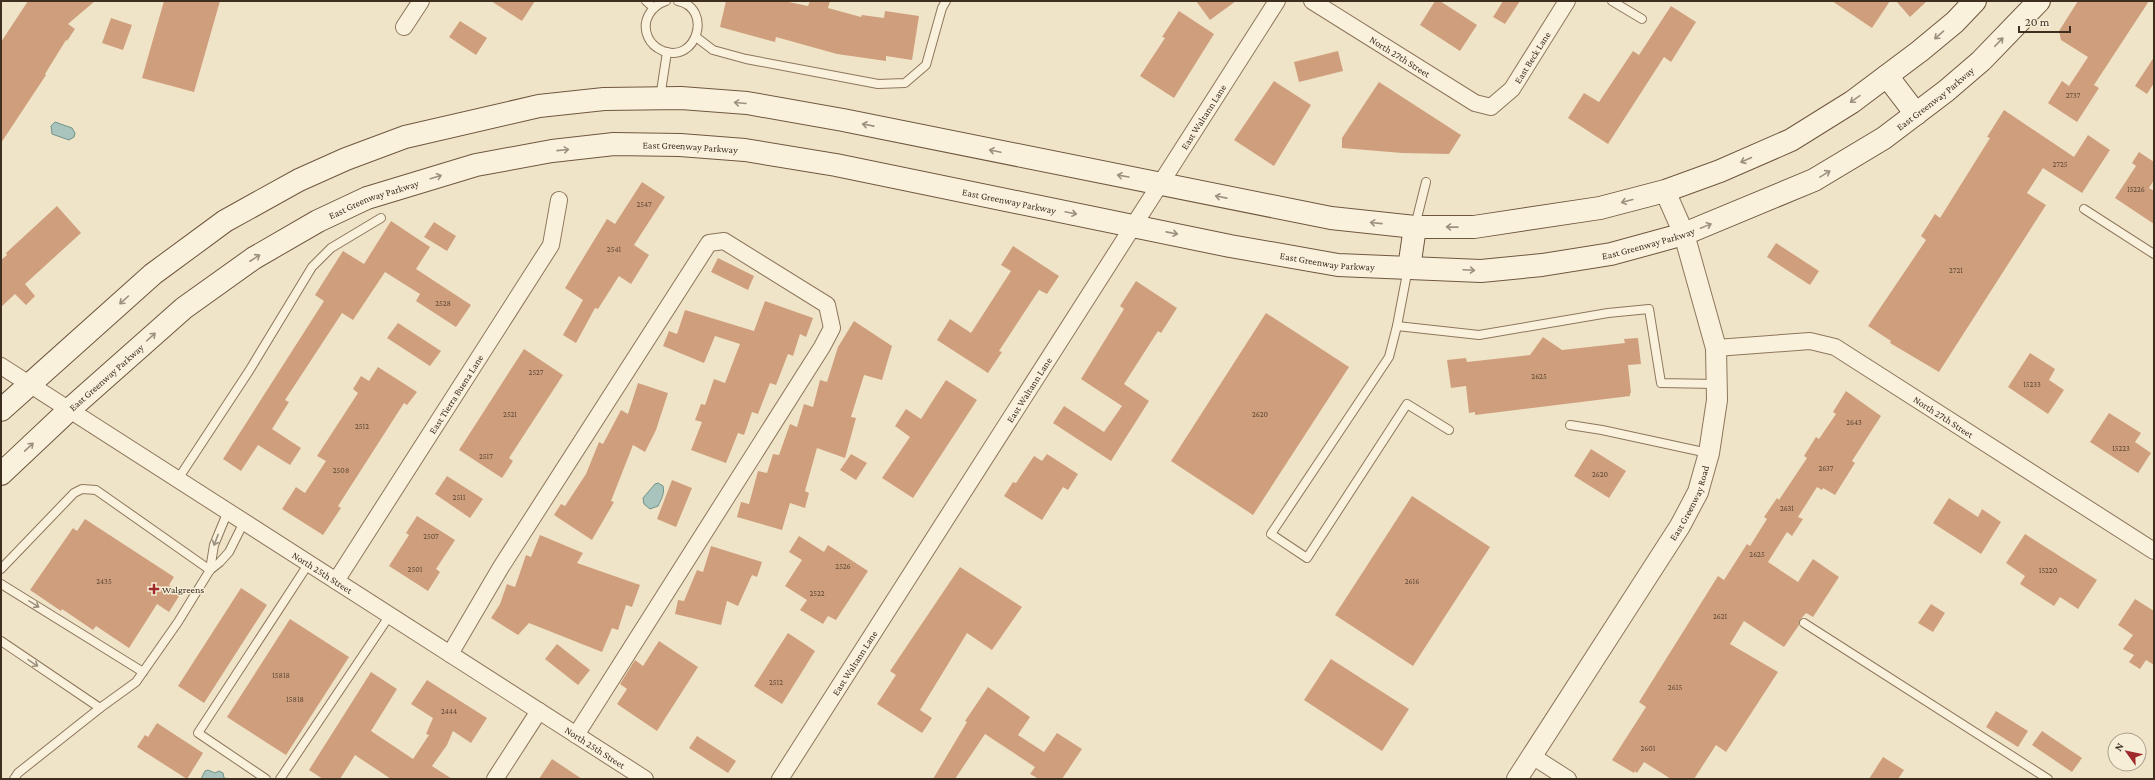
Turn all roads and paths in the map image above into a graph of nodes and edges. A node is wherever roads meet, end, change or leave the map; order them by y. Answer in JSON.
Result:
{"nodes":[{"id":1,"x":421,"y":1,"type":"edge"},
{"id":2,"x":646,"y":1,"type":"edge"},
{"id":3,"x":666,"y":1,"type":"edge"},
{"id":4,"x":678,"y":1,"type":"edge"},
{"id":5,"x":946,"y":1,"type":"edge"},
{"id":6,"x":1278,"y":1,"type":"edge"},
{"id":7,"x":1312,"y":1,"type":"edge"},
{"id":8,"x":1567,"y":1,"type":"edge"},
{"id":9,"x":1612,"y":1,"type":"edge"},
{"id":10,"x":1975,"y":1,"type":"edge"},
{"id":11,"x":2039,"y":1,"type":"edge"},
{"id":12,"x":654,"y":8,"type":"junction"},
{"id":13,"x":1642,"y":19,"type":"dead end"},
{"id":14,"x":404,"y":27,"type":"dead end"},
{"id":15,"x":696,"y":37,"type":"junction"},
{"id":16,"x":667,"y":52,"type":"junction"},
{"id":17,"x":1887,"y":76,"type":"junction"},
{"id":18,"x":660,"y":99,"type":"junction"},
{"id":19,"x":1491,"y":107,"type":"joint"},
{"id":20,"x":1916,"y":114,"type":"junction"},
{"id":21,"x":1426,"y":182,"type":"dead end"},
{"id":22,"x":1161,"y":183,"type":"junction"},
{"id":23,"x":1665,"y":191,"type":"junction"},
{"id":24,"x":559,"y":200,"type":"dead end"},
{"id":25,"x":2084,"y":210,"type":"dead end"},
{"id":26,"x":381,"y":218,"type":"dead end"},
{"id":27,"x":1134,"y":226,"type":"junction"},
{"id":28,"x":1415,"y":227,"type":"junction"},
{"id":29,"x":1684,"y":234,"type":"junction"},
{"id":30,"x":2154,"y":254,"type":"edge"},
{"id":31,"x":1408,"y":268,"type":"junction"},
{"id":32,"x":1397,"y":326,"type":"junction"},
{"id":33,"x":1716,"y":348,"type":"junction"},
{"id":34,"x":1,"y":366,"type":"edge"},
{"id":35,"x":29,"y":384,"type":"junction"},
{"id":36,"x":1716,"y":384,"type":"junction"},
{"id":37,"x":70,"y":409,"type":"junction"},
{"id":38,"x":1,"y":410,"type":"edge"},
{"id":39,"x":1570,"y":425,"type":"dead end"},
{"id":40,"x":1449,"y":430,"type":"dead end"},
{"id":41,"x":1709,"y":453,"type":"junction"},
{"id":42,"x":1,"y":474,"type":"edge"},
{"id":43,"x":178,"y":479,"type":"junction"},
{"id":44,"x":228,"y":512,"type":"junction"},
{"id":45,"x":244,"y":522,"type":"junction"},
{"id":46,"x":2154,"y":551,"type":"edge"},
{"id":47,"x":309,"y":564,"type":"junction"},
{"id":48,"x":1,"y":569,"type":"edge"},
{"id":49,"x":210,"y":570,"type":"junction"},
{"id":50,"x":336,"y":581,"type":"junction"},
{"id":51,"x":1,"y":584,"type":"edge"},
{"id":52,"x":390,"y":615,"type":"junction"},
{"id":53,"x":1804,"y":624,"type":"dead end"},
{"id":54,"x":1,"y":641,"type":"edge"},
{"id":55,"x":450,"y":654,"type":"junction"},
{"id":56,"x":143,"y":672,"type":"junction"},
{"id":57,"x":100,"y":708,"type":"junction"},
{"id":58,"x":539,"y":711,"type":"junction"},
{"id":59,"x":576,"y":735,"type":"junction"},
{"id":60,"x":1532,"y":756,"type":"junction"},
{"id":61,"x":14,"y":779,"type":"edge"},
{"id":62,"x":266,"y":779,"type":"edge"},
{"id":63,"x":280,"y":779,"type":"edge"},
{"id":64,"x":496,"y":779,"type":"edge"},
{"id":65,"x":645,"y":779,"type":"edge"},
{"id":66,"x":780,"y":779,"type":"edge"},
{"id":67,"x":1517,"y":779,"type":"edge"},
{"id":68,"x":1568,"y":779,"type":"edge"},
{"id":69,"x":2048,"y":779,"type":"edge"}],
"edges":[{"from":1,"to":14,"type":"street"},
{"from":2,"to":12,"type":"lane"},
{"from":3,"to":12,"type":"lane"},
{"from":4,"to":15,"type":"lane"},
{"from":5,"to":15,"type":"lane"},
{"from":6,"to":22,"type":"street","name":"East Waltann Lane"},
{"from":7,"to":19,"type":"street","name":"North 27th Street"},
{"from":8,"to":19,"type":"street","name":"East Beck Lane"},
{"from":9,"to":13,"type":"lane"},
{"from":10,"to":17,"type":"main road","one_way":true},
{"from":20,"to":11,"type":"main road","name":"East Greenway Parkway","one_way":true},
{"from":12,"to":16,"type":"lane"},
{"from":15,"to":16,"type":"lane"},
{"from":16,"to":18,"type":"lane"},
{"from":17,"to":20,"type":"main road"},
{"from":17,"to":23,"type":"main road","one_way":true},
{"from":22,"to":18,"type":"main road","one_way":true},
{"from":18,"to":35,"type":"main road","one_way":true},
{"from":29,"to":20,"type":"main road","name":"East Greenway Parkway","one_way":true},
{"from":21,"to":28,"type":"lane"},
{"from":22,"to":27,"type":"street","name":"East Waltann Lane"},
{"from":28,"to":22,"type":"main road","one_way":true},
{"from":23,"to":28,"type":"main road","one_way":true},
{"from":23,"to":29,"type":"street","name":"East Greenway Road"},
{"from":24,"to":50,"type":"street","name":"East Tierra Buena Lane"},
{"from":25,"to":30,"type":"lane"},
{"from":26,"to":43,"type":"lane"},
{"from":27,"to":31,"type":"main road","name":"East Greenway Parkway","one_way":true},
{"from":37,"to":27,"type":"main road","name":"East Greenway Parkway","one_way":true},
{"from":27,"to":66,"type":"street","name":"East Waltann Lane"},
{"from":28,"to":31,"type":"main road"},
{"from":31,"to":29,"type":"main road","name":"East Greenway Parkway","one_way":true},
{"from":29,"to":33,"type":"street","name":"East Greenway Road"},
{"from":31,"to":32,"type":"lane"},
{"from":32,"to":36,"type":"lane"},
{"from":32,"to":40,"type":"lane"},
{"from":33,"to":36,"type":"street","name":"East Greenway Road"},
{"from":33,"to":46,"type":"street","name":"North 27th Street"},
{"from":34,"to":35,"type":"street","name":"North 25th Street"},
{"from":35,"to":37,"type":"street","name":"North 25th Street"},
{"from":35,"to":38,"type":"main road"},
{"from":36,"to":41,"type":"street","name":"East Greenway Road"},
{"from":42,"to":37,"type":"main road","name":"East Greenway Parkway","one_way":true},
{"from":37,"to":43,"type":"street","name":"North 25th Street"},
{"from":39,"to":41,"type":"lane"},
{"from":41,"to":60,"type":"street","name":"East Greenway Road"},
{"from":43,"to":44,"type":"street","name":"North 25th Street"},
{"from":44,"to":45,"type":"street","name":"North 25th Street"},
{"from":44,"to":49,"type":"lane","one_way":true},
{"from":45,"to":47,"type":"street","name":"North 25th Street"},
{"from":45,"to":49,"type":"lane"},
{"from":47,"to":50,"type":"street","name":"North 25th Street"},
{"from":47,"to":62,"type":"lane"},
{"from":48,"to":49,"type":"lane"},
{"from":49,"to":56,"type":"lane"},
{"from":50,"to":52,"type":"street","name":"North 25th Street"},
{"from":51,"to":56,"type":"lane","one_way":true},
{"from":52,"to":55,"type":"street","name":"North 25th Street"},
{"from":52,"to":63,"type":"lane"},
{"from":53,"to":69,"type":"lane"},
{"from":54,"to":57,"type":"lane","one_way":true},
{"from":55,"to":58,"type":"street","name":"North 25th Street"},
{"from":55,"to":59,"type":"street"},
{"from":56,"to":57,"type":"lane"},
{"from":57,"to":61,"type":"lane"},
{"from":58,"to":59,"type":"street","name":"North 25th Street"},
{"from":58,"to":64,"type":"street"},
{"from":59,"to":65,"type":"street","name":"North 25th Street"},
{"from":60,"to":67,"type":"street","name":"East Greenway Road"},
{"from":60,"to":68,"type":"street"}]}
